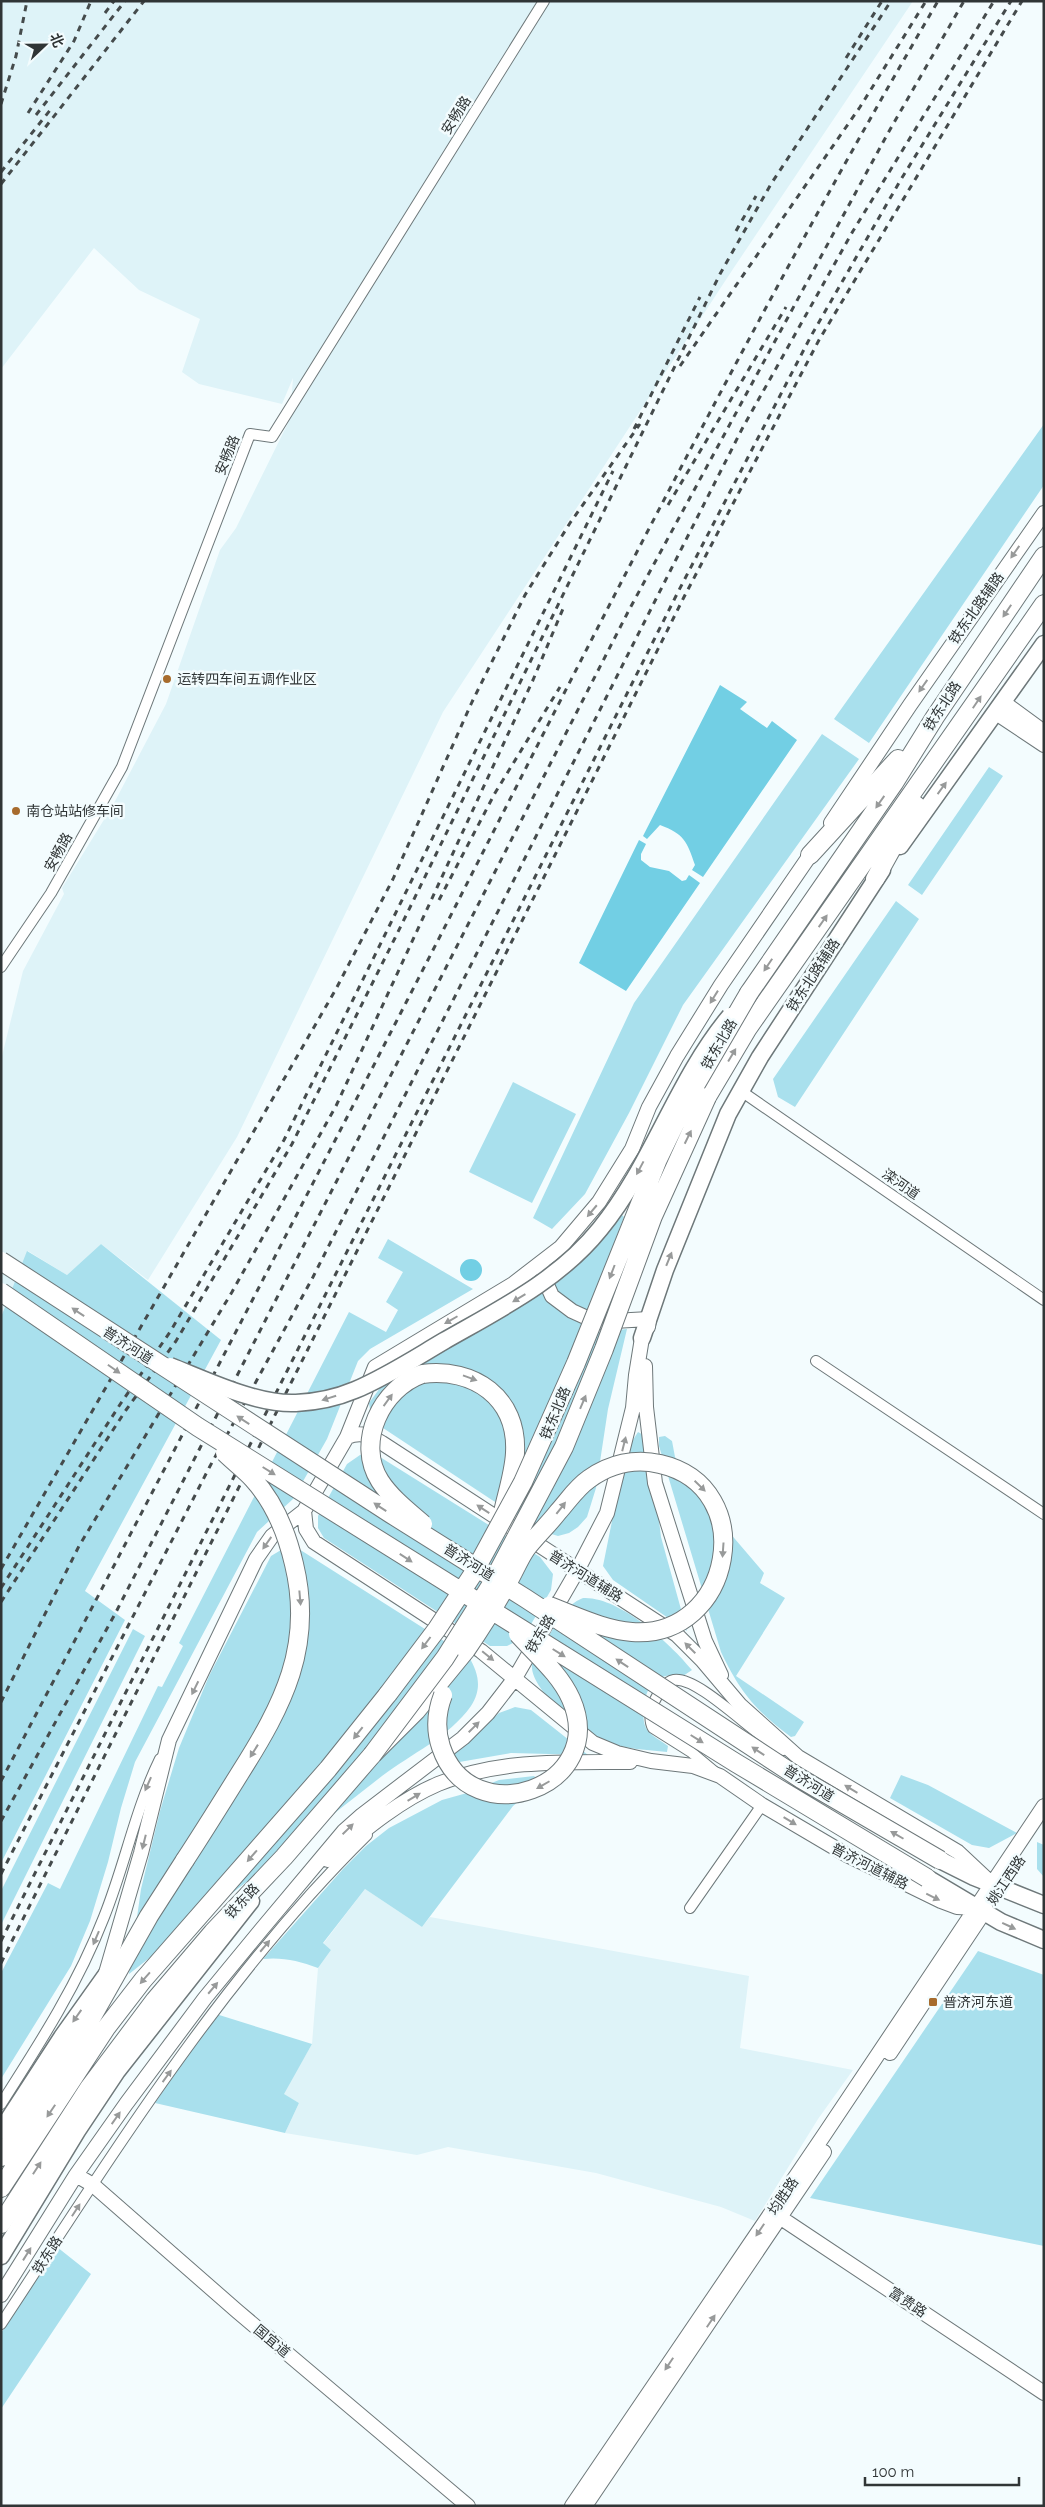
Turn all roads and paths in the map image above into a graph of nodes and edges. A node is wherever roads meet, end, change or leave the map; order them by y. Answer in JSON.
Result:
{"nodes":[{"id":1,"x":544,"y":1,"type":"edge"},
{"id":2,"x":1044,"y":512,"type":"edge"},
{"id":3,"x":1044,"y":556,"type":"edge"},
{"id":4,"x":1044,"y":604,"type":"edge"},
{"id":5,"x":1044,"y":644,"type":"edge"},
{"id":6,"x":1000,"y":707,"type":"junction"},
{"id":7,"x":935,"y":717,"type":"junction"},
{"id":8,"x":957,"y":730,"type":"junction"},
{"id":9,"x":1044,"y":732,"type":"edge"},
{"id":10,"x":1044,"y":745,"type":"edge"},
{"id":11,"x":810,"y":856,"type":"junction"},
{"id":12,"x":875,"y":879,"type":"junction"},
{"id":13,"x":1,"y":967,"type":"edge"},
{"id":14,"x":749,"y":994,"type":"junction"},
{"id":15,"x":741,"y":1091,"type":"junction"},
{"id":16,"x":552,"y":1254,"type":"junction"},
{"id":17,"x":1,"y":1261,"type":"edge"},
{"id":18,"x":1,"y":1292,"type":"edge"},
{"id":19,"x":1044,"y":1300,"type":"edge"},
{"id":20,"x":649,"y":1319,"type":"junction"},
{"id":21,"x":642,"y":1338,"type":"joint"},
{"id":22,"x":145,"y":1356,"type":"junction"},
{"id":23,"x":816,"y":1361,"type":"dead end"},
{"id":24,"x":198,"y":1427,"type":"junction"},
{"id":25,"x":347,"y":1437,"type":"junction"},
{"id":26,"x":564,"y":1447,"type":"junction"},
{"id":27,"x":304,"y":1511,"type":"junction"},
{"id":28,"x":1044,"y":1514,"type":"edge"},
{"id":29,"x":502,"y":1518,"type":"junction"},
{"id":30,"x":525,"y":1551,"type":"junction"},
{"id":31,"x":453,"y":1552,"type":"junction"},
{"id":32,"x":578,"y":1571,"type":"junction"},
{"id":33,"x":473,"y":1574,"type":"joint"},
{"id":34,"x":491,"y":1585,"type":"joint"},
{"id":35,"x":525,"y":1598,"type":"junction"},
{"id":36,"x":503,"y":1618,"type":"junction"},
{"id":37,"x":466,"y":1650,"type":"junction"},
{"id":38,"x":514,"y":1678,"type":"junction"},
{"id":39,"x":730,"y":1693,"type":"junction"},
{"id":40,"x":170,"y":1740,"type":"junction"},
{"id":41,"x":372,"y":1755,"type":"junction"},
{"id":42,"x":798,"y":1757,"type":"junction"},
{"id":43,"x":651,"y":1761,"type":"junction"},
{"id":44,"x":720,"y":1776,"type":"junction"},
{"id":45,"x":762,"y":1805,"type":"junction"},
{"id":46,"x":1044,"y":1806,"type":"edge"},
{"id":47,"x":391,"y":1812,"type":"junction"},
{"id":48,"x":1044,"y":1823,"type":"edge"},
{"id":49,"x":284,"y":1857,"type":"junction"},
{"id":50,"x":940,"y":1860,"type":"joint"},
{"id":51,"x":927,"y":1878,"type":"joint"},
{"id":52,"x":304,"y":1879,"type":"junction"},
{"id":53,"x":997,"y":1886,"type":"junction"},
{"id":54,"x":1044,"y":1905,"type":"edge"},
{"id":55,"x":690,"y":1908,"type":"dead end"},
{"id":56,"x":980,"y":1911,"type":"junction"},
{"id":57,"x":149,"y":1916,"type":"junction"},
{"id":58,"x":1044,"y":1940,"type":"edge"},
{"id":59,"x":104,"y":1976,"type":"junction"},
{"id":60,"x":93,"y":2015,"type":"junction"},
{"id":61,"x":1,"y":2104,"type":"edge"},
{"id":62,"x":1,"y":2131,"type":"edge"},
{"id":63,"x":1,"y":2157,"type":"edge"},
{"id":64,"x":76,"y":2176,"type":"junction"},
{"id":65,"x":93,"y":2185,"type":"junction"},
{"id":66,"x":1,"y":2188,"type":"edge"},
{"id":67,"x":776,"y":2215,"type":"junction"},
{"id":68,"x":1,"y":2224,"type":"edge"},
{"id":69,"x":1,"y":2256,"type":"edge"},
{"id":70,"x":1,"y":2295,"type":"edge"},
{"id":71,"x":1,"y":2324,"type":"edge"},
{"id":72,"x":1044,"y":2393,"type":"edge"},
{"id":73,"x":468,"y":2506,"type":"edge"},
{"id":74,"x":572,"y":2506,"type":"edge"},
{"id":75,"x":585,"y":2506,"type":"edge"}],
"edges":[{"from":1,"to":13,"type":"street","name":"安畅路"},
{"from":2,"to":11,"type":"street","name":"铁东北路辅路","one_way":true},
{"from":3,"to":7,"type":"highway","name":"铁东北路","one_way":true},
{"from":8,"to":4,"type":"highway","name":"铁东北路","one_way":true},
{"from":5,"to":6,"type":"main road","name":"铁东北路辅路"},
{"from":6,"to":9,"type":"street"},
{"from":6,"to":10,"type":"street"},
{"from":12,"to":6,"type":"main road","name":"铁东北路辅路","one_way":true},
{"from":7,"to":11,"type":"highway"},
{"from":7,"to":14,"type":"highway","name":"铁东北路","one_way":true},
{"from":8,"to":12,"type":"highway"},
{"from":26,"to":8,"type":"highway","name":"铁东北路","one_way":true,"bridge":true},
{"from":11,"to":16,"type":"street","name":"铁东北路辅路","one_way":true},
{"from":12,"to":15,"type":"main road","name":"铁东北路辅路"},
{"from":14,"to":22,"type":"main road","one_way":true,"bridge":true},
{"from":14,"to":29,"type":"highway","name":"铁东北路","one_way":true,"bridge":true},
{"from":15,"to":19,"type":"street","name":"滦河道"},
{"from":20,"to":15,"type":"main road","name":"铁东北路辅路","one_way":true},
{"from":16,"to":20,"type":"street"},
{"from":16,"to":25,"type":"street","one_way":true},
{"from":22,"to":17,"type":"highway","name":"普济河道","one_way":true,"bridge":true},
{"from":18,"to":24,"type":"highway","name":"普济河道","one_way":true,"bridge":true},
{"from":20,"to":21,"type":"main road","name":"铁东北路辅路"},
{"from":20,"to":39,"type":"street"},
{"from":32,"to":21,"type":"street","one_way":true},
{"from":31,"to":22,"type":"highway","name":"普济河道","one_way":true,"bridge":true},
{"from":23,"to":28,"type":"street"},
{"from":24,"to":36,"type":"highway","name":"普济河道","one_way":true,"bridge":true},
{"from":24,"to":57,"type":"highway","one_way":true,"bridge":true},
{"from":25,"to":27,"type":"street"},
{"from":32,"to":25,"type":"street","name":"普济河道辅路","one_way":true},
{"from":26,"to":30,"type":"highway","bridge":true},
{"from":26,"to":34,"type":"highway","name":"铁东北路","bridge":true},
{"from":27,"to":38,"type":"street","name":"普济河道辅路","one_way":true},
{"from":27,"to":40,"type":"street","one_way":true},
{"from":31,"to":29,"type":"highway","one_way":true,"bridge":true},
{"from":29,"to":33,"type":"highway","name":"铁东北路","bridge":true},
{"from":30,"to":35,"type":"highway","one_way":true,"bridge":true},
{"from":30,"to":37,"type":"highway","bridge":true},
{"from":31,"to":35,"type":"highway","name":"普济河道","bridge":true},
{"from":32,"to":38,"type":"street","name":"铁东路"},
{"from":39,"to":32,"type":"street","name":"普济河道辅路","one_way":true},
{"from":33,"to":66,"type":"highway","name":"铁东路","one_way":true,"bridge":true},
{"from":34,"to":41,"type":"highway","name":"铁东路","bridge":true},
{"from":50,"to":35,"type":"highway","name":"普济河道","one_way":true,"bridge":true},
{"from":36,"to":37,"type":"highway","one_way":true,"bridge":true},
{"from":36,"to":51,"type":"highway","name":"普济河道","one_way":true,"bridge":true},
{"from":37,"to":41,"type":"highway","bridge":true},
{"from":38,"to":43,"type":"street","name":"普济河道辅路"},
{"from":52,"to":38,"type":"street","name":"铁东路","one_way":true},
{"from":39,"to":42,"type":"street","name":"普济河道辅路"},
{"from":40,"to":59,"type":"street","one_way":true},
{"from":40,"to":61,"type":"street","one_way":true},
{"from":41,"to":49,"type":"highway","name":"铁东路"},
{"from":42,"to":44,"type":"street","name":"普济河道辅路"},
{"from":53,"to":42,"type":"street","name":"普济河道辅路","one_way":true},
{"from":43,"to":44,"type":"street","name":"普济河道辅路"},
{"from":47,"to":43,"type":"street","name":"铁东路","one_way":true},
{"from":44,"to":45,"type":"street","name":"普济河道辅路"},
{"from":45,"to":55,"type":"street"},
{"from":45,"to":56,"type":"street","name":"普济河道辅路","one_way":true},
{"from":46,"to":53,"type":"street","name":"姚江西路"},
{"from":47,"to":52,"type":"street","name":"铁东路"},
{"from":65,"to":47,"type":"street","name":"铁东路","one_way":true},
{"from":48,"to":53,"type":"street","name":"姚江西路"},
{"from":68,"to":49,"type":"highway","name":"铁东路","one_way":true},
{"from":49,"to":69,"type":"main road"},
{"from":50,"to":53,"type":"main road"},
{"from":51,"to":56,"type":"main road"},
{"from":64,"to":52,"type":"street","name":"铁东路","one_way":true},
{"from":53,"to":54,"type":"main road"},
{"from":53,"to":56,"type":"street","name":"均胜路"},
{"from":56,"to":58,"type":"main road","one_way":true},
{"from":56,"to":67,"type":"street","name":"均胜路"},
{"from":57,"to":59,"type":"main road"},
{"from":57,"to":60,"type":"highway"},
{"from":59,"to":60,"type":"street"},
{"from":59,"to":62,"type":"main road","one_way":true},
{"from":60,"to":63,"type":"highway"},
{"from":64,"to":65,"type":"street","name":"国宜道"},
{"from":70,"to":64,"type":"street","name":"铁东路","one_way":true},
{"from":71,"to":65,"type":"street","name":"铁东路","one_way":true},
{"from":65,"to":73,"type":"street","name":"国宜道"},
{"from":67,"to":72,"type":"street","name":"富贵路"},
{"from":67,"to":74,"type":"street","name":"均胜路","one_way":true},
{"from":75,"to":67,"type":"street","name":"均胜路","one_way":true}]}
